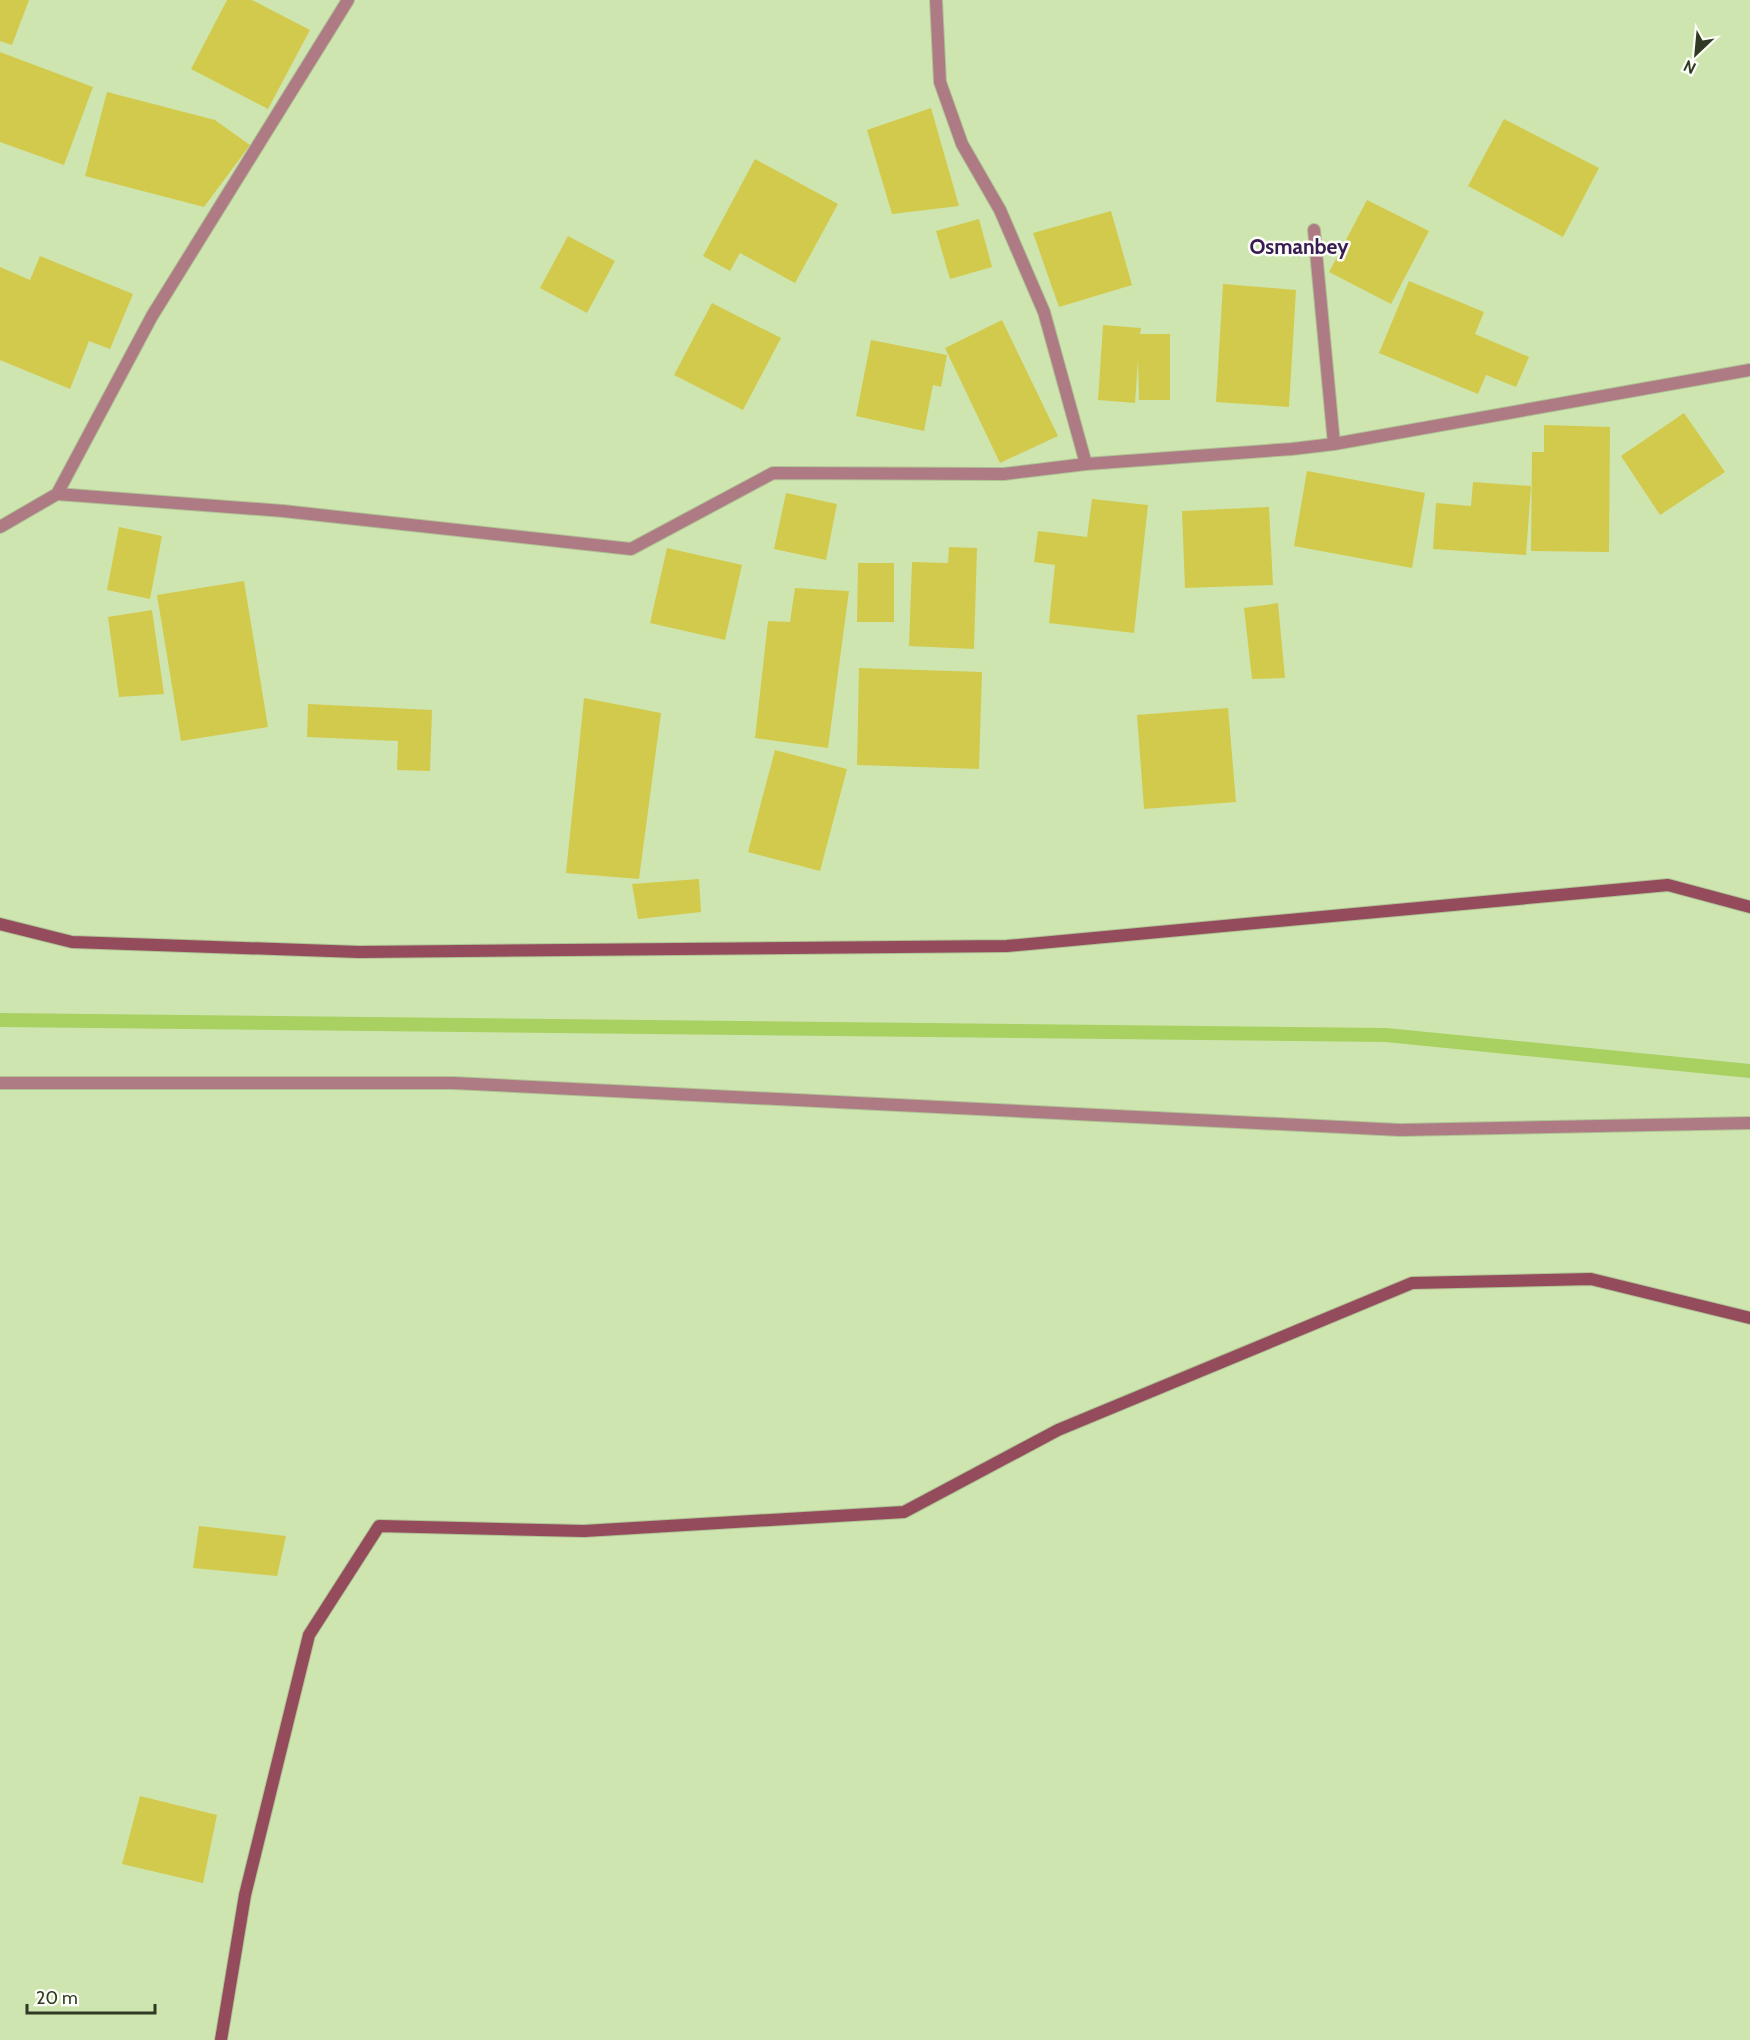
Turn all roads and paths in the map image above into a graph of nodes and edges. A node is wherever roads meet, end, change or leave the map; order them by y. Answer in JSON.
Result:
{"nodes":[{"id":1,"x":348,"y":0,"type":"edge"},
{"id":2,"x":936,"y":0,"type":"edge"},
{"id":3,"x":1314,"y":230,"type":"dead end"},
{"id":4,"x":1750,"y":370,"type":"edge"},
{"id":5,"x":1335,"y":444,"type":"junction"},
{"id":6,"x":1086,"y":464,"type":"junction"},
{"id":7,"x":57,"y":494,"type":"junction"},
{"id":8,"x":0,"y":527,"type":"edge"},
{"id":9,"x":1750,"y":907,"type":"edge"},
{"id":10,"x":0,"y":924,"type":"edge"},
{"id":11,"x":0,"y":1083,"type":"edge"},
{"id":12,"x":1750,"y":1123,"type":"edge"},
{"id":13,"x":1750,"y":1318,"type":"edge"},
{"id":14,"x":221,"y":2040,"type":"edge"}],
"edges":[{"from":1,"to":7,"type":"street"},
{"from":2,"to":6,"type":"street"},
{"from":3,"to":5,"type":"street"},
{"from":4,"to":5,"type":"street"},
{"from":5,"to":6,"type":"street"},
{"from":6,"to":7,"type":"street"},
{"from":7,"to":8,"type":"street"},
{"from":9,"to":10,"type":"street"},
{"from":11,"to":12,"type":"street"},
{"from":13,"to":14,"type":"street"}]}
